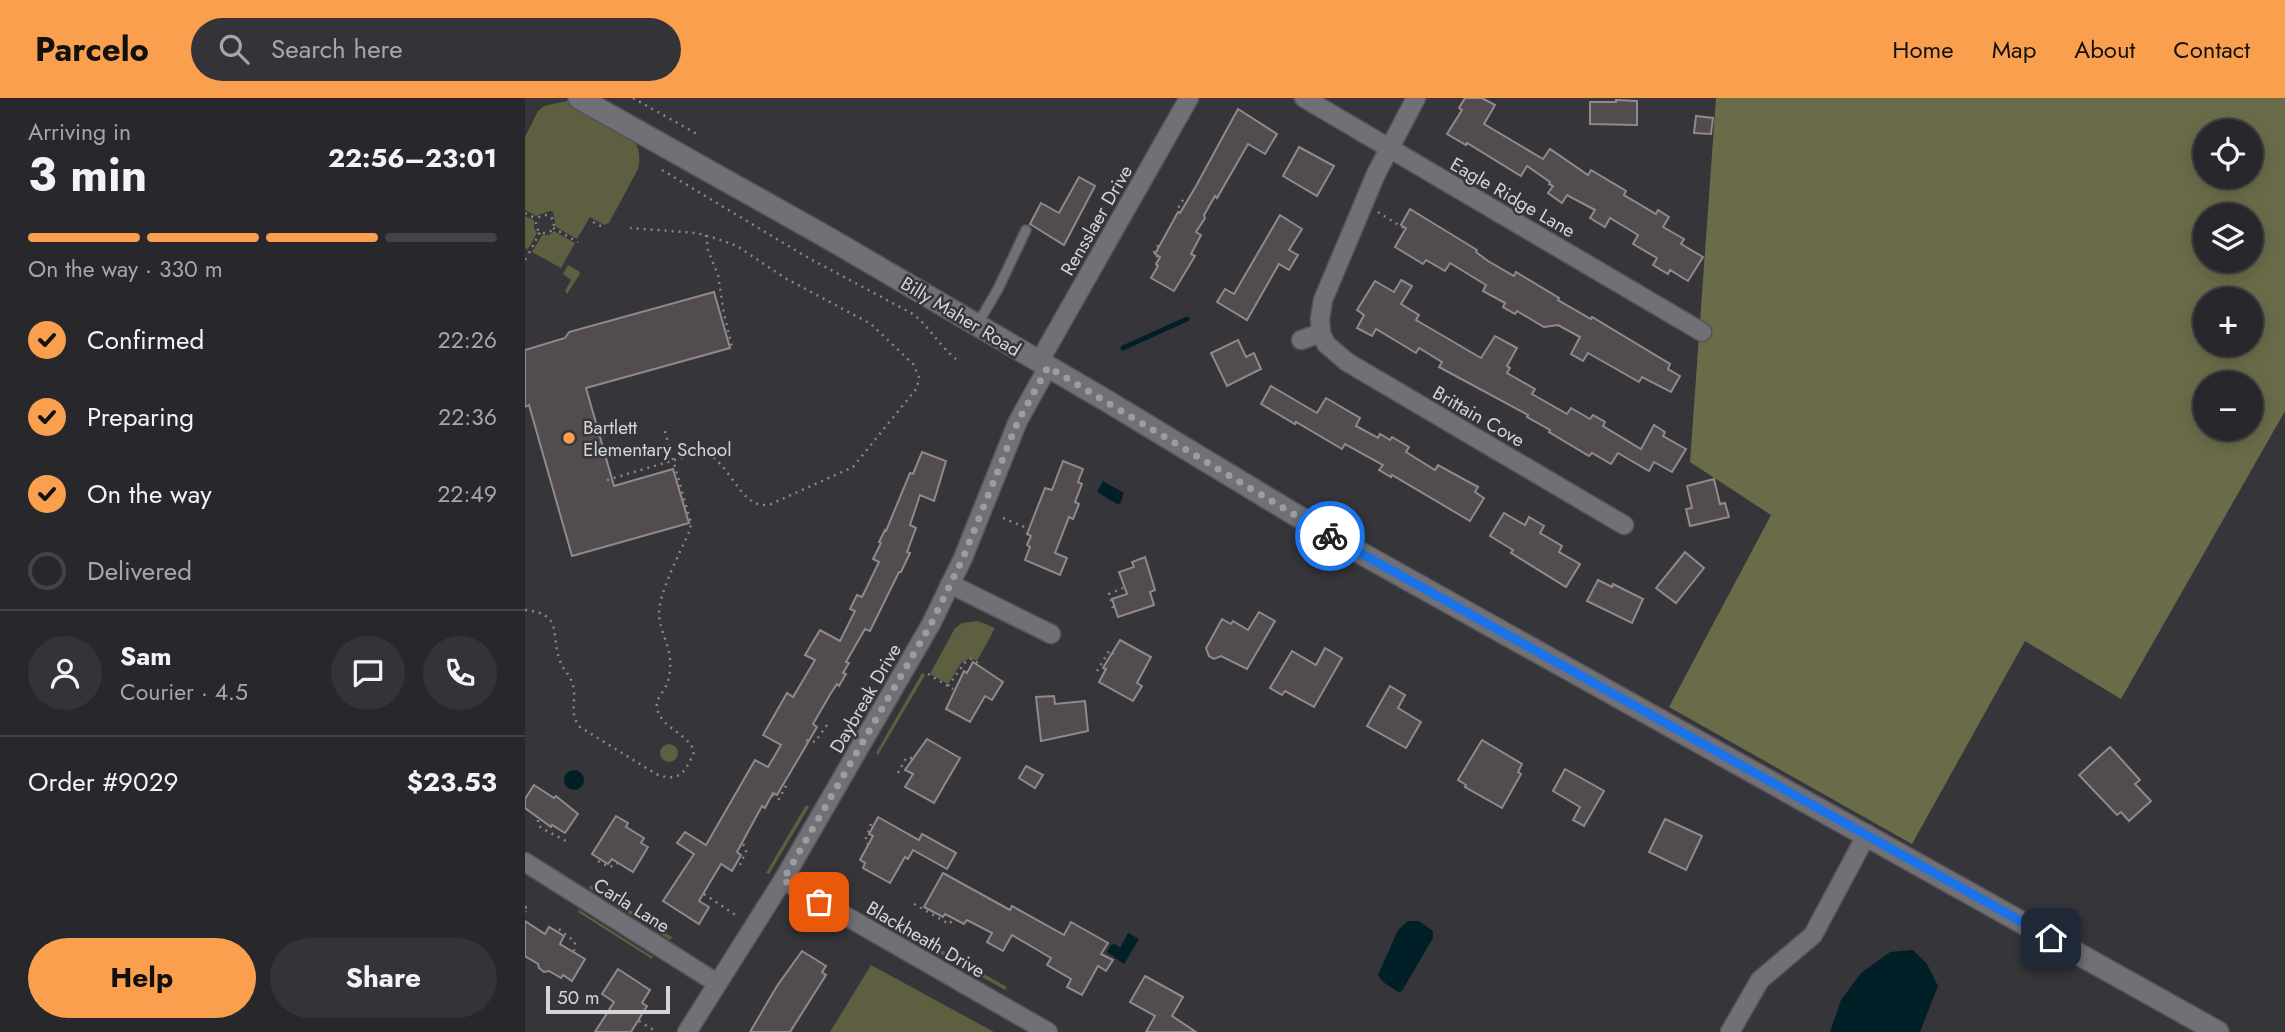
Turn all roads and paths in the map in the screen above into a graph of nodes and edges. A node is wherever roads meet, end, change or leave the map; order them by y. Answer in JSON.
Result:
{"nodes":[{"id":1,"x":579,"y":98,"type":"edge"},
{"id":2,"x":633,"y":98,"type":"edge"},
{"id":3,"x":1189,"y":98,"type":"edge"},
{"id":4,"x":1304,"y":98,"type":"edge"},
{"id":5,"x":1416,"y":98,"type":"edge"},
{"id":6,"x":697,"y":134,"type":"dead end"},
{"id":7,"x":1388,"y":148,"type":"junction"},
{"id":8,"x":662,"y":170,"type":"dead end"},
{"id":9,"x":1185,"y":196,"type":"dead end"},
{"id":10,"x":1374,"y":210,"type":"dead end"},
{"id":11,"x":1180,"y":212,"type":"dead end"},
{"id":12,"x":525,"y":213,"type":"edge"},
{"id":13,"x":537,"y":219,"type":"junction"},
{"id":14,"x":593,"y":222,"type":"dead end"},
{"id":15,"x":553,"y":228,"type":"junction"},
{"id":16,"x":605,"y":228,"type":"dead end"},
{"id":17,"x":630,"y":228,"type":"dead end"},
{"id":18,"x":1405,"y":229,"type":"dead end"},
{"id":19,"x":1026,"y":230,"type":"dead end"},
{"id":20,"x":540,"y":232,"type":"junction"},
{"id":21,"x":706,"y":235,"type":"junction"},
{"id":22,"x":579,"y":242,"type":"dead end"},
{"id":23,"x":1157,"y":245,"type":"dead end"},
{"id":24,"x":527,"y":256,"type":"edge"},
{"id":25,"x":1159,"y":257,"type":"dead end"},
{"id":26,"x":977,"y":325,"type":"junction"},
{"id":27,"x":1702,"y":332,"type":"dead end"},
{"id":28,"x":1321,"y":333,"type":"junction"},
{"id":29,"x":1301,"y":340,"type":"dead end"},
{"id":30,"x":732,"y":347,"type":"dead end"},
{"id":31,"x":960,"y":362,"type":"dead end"},
{"id":32,"x":1044,"y":365,"type":"junction"},
{"id":33,"x":664,"y":428,"type":"dead end"},
{"id":34,"x":673,"y":461,"type":"junction"},
{"id":35,"x":607,"y":480,"type":"dead end"},
{"id":36,"x":1003,"y":518,"type":"dead end"},
{"id":37,"x":1624,"y":526,"type":"dead end"},
{"id":38,"x":1029,"y":529,"type":"dead end"},
{"id":39,"x":950,"y":584,"type":"junction"},
{"id":40,"x":1123,"y":588,"type":"dead end"},
{"id":41,"x":1113,"y":608,"type":"dead end"},
{"id":42,"x":525,"y":610,"type":"edge"},
{"id":43,"x":1051,"y":634,"type":"dead end"},
{"id":44,"x":1114,"y":654,"type":"dead end"},
{"id":45,"x":982,"y":665,"type":"dead end"},
{"id":46,"x":1097,"y":671,"type":"dead end"},
{"id":47,"x":928,"y":674,"type":"dead end"},
{"id":48,"x":948,"y":686,"type":"junction"},
{"id":49,"x":953,"y":689,"type":"dead end"},
{"id":50,"x":827,"y":725,"type":"dead end"},
{"id":51,"x":806,"y":740,"type":"dead end"},
{"id":52,"x":912,"y":758,"type":"dead end"},
{"id":53,"x":898,"y":773,"type":"dead end"},
{"id":54,"x":787,"y":784,"type":"dead end"},
{"id":55,"x":772,"y":796,"type":"dead end"},
{"id":56,"x":538,"y":820,"type":"dead end"},
{"id":57,"x":871,"y":824,"type":"dead end"},
{"id":58,"x":1867,"y":834,"type":"junction"},
{"id":59,"x":570,"y":843,"type":"dead end"},
{"id":60,"x":741,"y":843,"type":"dead end"},
{"id":61,"x":872,"y":848,"type":"dead end"},
{"id":62,"x":598,"y":861,"type":"dead end"},
{"id":63,"x":620,"y":861,"type":"dead end"},
{"id":64,"x":525,"y":862,"type":"edge"},
{"id":65,"x":740,"y":865,"type":"dead end"},
{"id":66,"x":783,"y":880,"type":"junction"},
{"id":67,"x":704,"y":894,"type":"dead end"},
{"id":68,"x":914,"y":904,"type":"dead end"},
{"id":69,"x":525,"y":907,"type":"edge"},
{"id":70,"x":525,"y":912,"type":"edge"},
{"id":71,"x":737,"y":916,"type":"dead end"},
{"id":72,"x":953,"y":920,"type":"dead end"},
{"id":73,"x":558,"y":929,"type":"dead end"},
{"id":74,"x":574,"y":951,"type":"dead end"},
{"id":75,"x":717,"y":983,"type":"junction"},
{"id":76,"x":639,"y":1021,"type":"dead end"},
{"id":77,"x":657,"y":1032,"type":"edge"},
{"id":78,"x":687,"y":1032,"type":"edge"},
{"id":79,"x":1048,"y":1032,"type":"edge"},
{"id":80,"x":1730,"y":1032,"type":"edge"},
{"id":81,"x":2218,"y":1032,"type":"edge"}],
"edges":[{"from":1,"to":26,"type":"main road","name":"Billy Maher Road"},
{"from":2,"to":6,"type":"path"},
{"from":3,"to":32,"type":"street","name":"Rensslaer Drive"},
{"from":4,"to":7,"type":"street","name":"Eagle Ridge Lane"},
{"from":5,"to":7,"type":"street"},
{"from":7,"to":27,"type":"street","name":"Eagle Ridge Lane"},
{"from":7,"to":28,"type":"street"},
{"from":8,"to":31,"type":"path"},
{"from":9,"to":11,"type":"path"},
{"from":10,"to":18,"type":"path"},
{"from":12,"to":13,"type":"path"},
{"from":13,"to":15,"type":"path"},
{"from":13,"to":20,"type":"path"},
{"from":14,"to":16,"type":"path"},
{"from":15,"to":20,"type":"path"},
{"from":15,"to":22,"type":"path"},
{"from":17,"to":21,"type":"path"},
{"from":19,"to":26,"type":"lane"},
{"from":20,"to":24,"type":"path"},
{"from":21,"to":30,"type":"path"},
{"from":21,"to":34,"type":"path"},
{"from":23,"to":25,"type":"path"},
{"from":26,"to":32,"type":"main road","name":"Billy Maher Road"},
{"from":28,"to":29,"type":"street"},
{"from":28,"to":37,"type":"street","name":"Brittain Cove"},
{"from":32,"to":39,"type":"street","name":"Daybreak Drive"},
{"from":32,"to":58,"type":"main road","name":"Billy Maher Road"},
{"from":33,"to":34,"type":"path"},
{"from":34,"to":35,"type":"path"},
{"from":34,"to":42,"type":"path"},
{"from":36,"to":38,"type":"path"},
{"from":39,"to":43,"type":"street"},
{"from":39,"to":66,"type":"street","name":"Daybreak Drive"},
{"from":40,"to":41,"type":"path"},
{"from":44,"to":46,"type":"path"},
{"from":45,"to":48,"type":"path"},
{"from":47,"to":48,"type":"path"},
{"from":48,"to":49,"type":"path"},
{"from":50,"to":51,"type":"path"},
{"from":52,"to":53,"type":"path"},
{"from":54,"to":55,"type":"path"},
{"from":56,"to":59,"type":"path"},
{"from":57,"to":61,"type":"path"},
{"from":58,"to":80,"type":"street"},
{"from":58,"to":81,"type":"main road","name":"Billy Maher Road"},
{"from":60,"to":65,"type":"path"},
{"from":62,"to":63,"type":"path"},
{"from":64,"to":75,"type":"street","name":"Carla Lane"},
{"from":66,"to":75,"type":"street","name":"Daybreak Drive"},
{"from":66,"to":79,"type":"street","name":"Blackheath Drive"},
{"from":67,"to":71,"type":"path"},
{"from":68,"to":72,"type":"path"},
{"from":69,"to":70,"type":"path"},
{"from":73,"to":74,"type":"path"},
{"from":75,"to":78,"type":"street","name":"Daybreak Drive"},
{"from":76,"to":77,"type":"path"}]}
